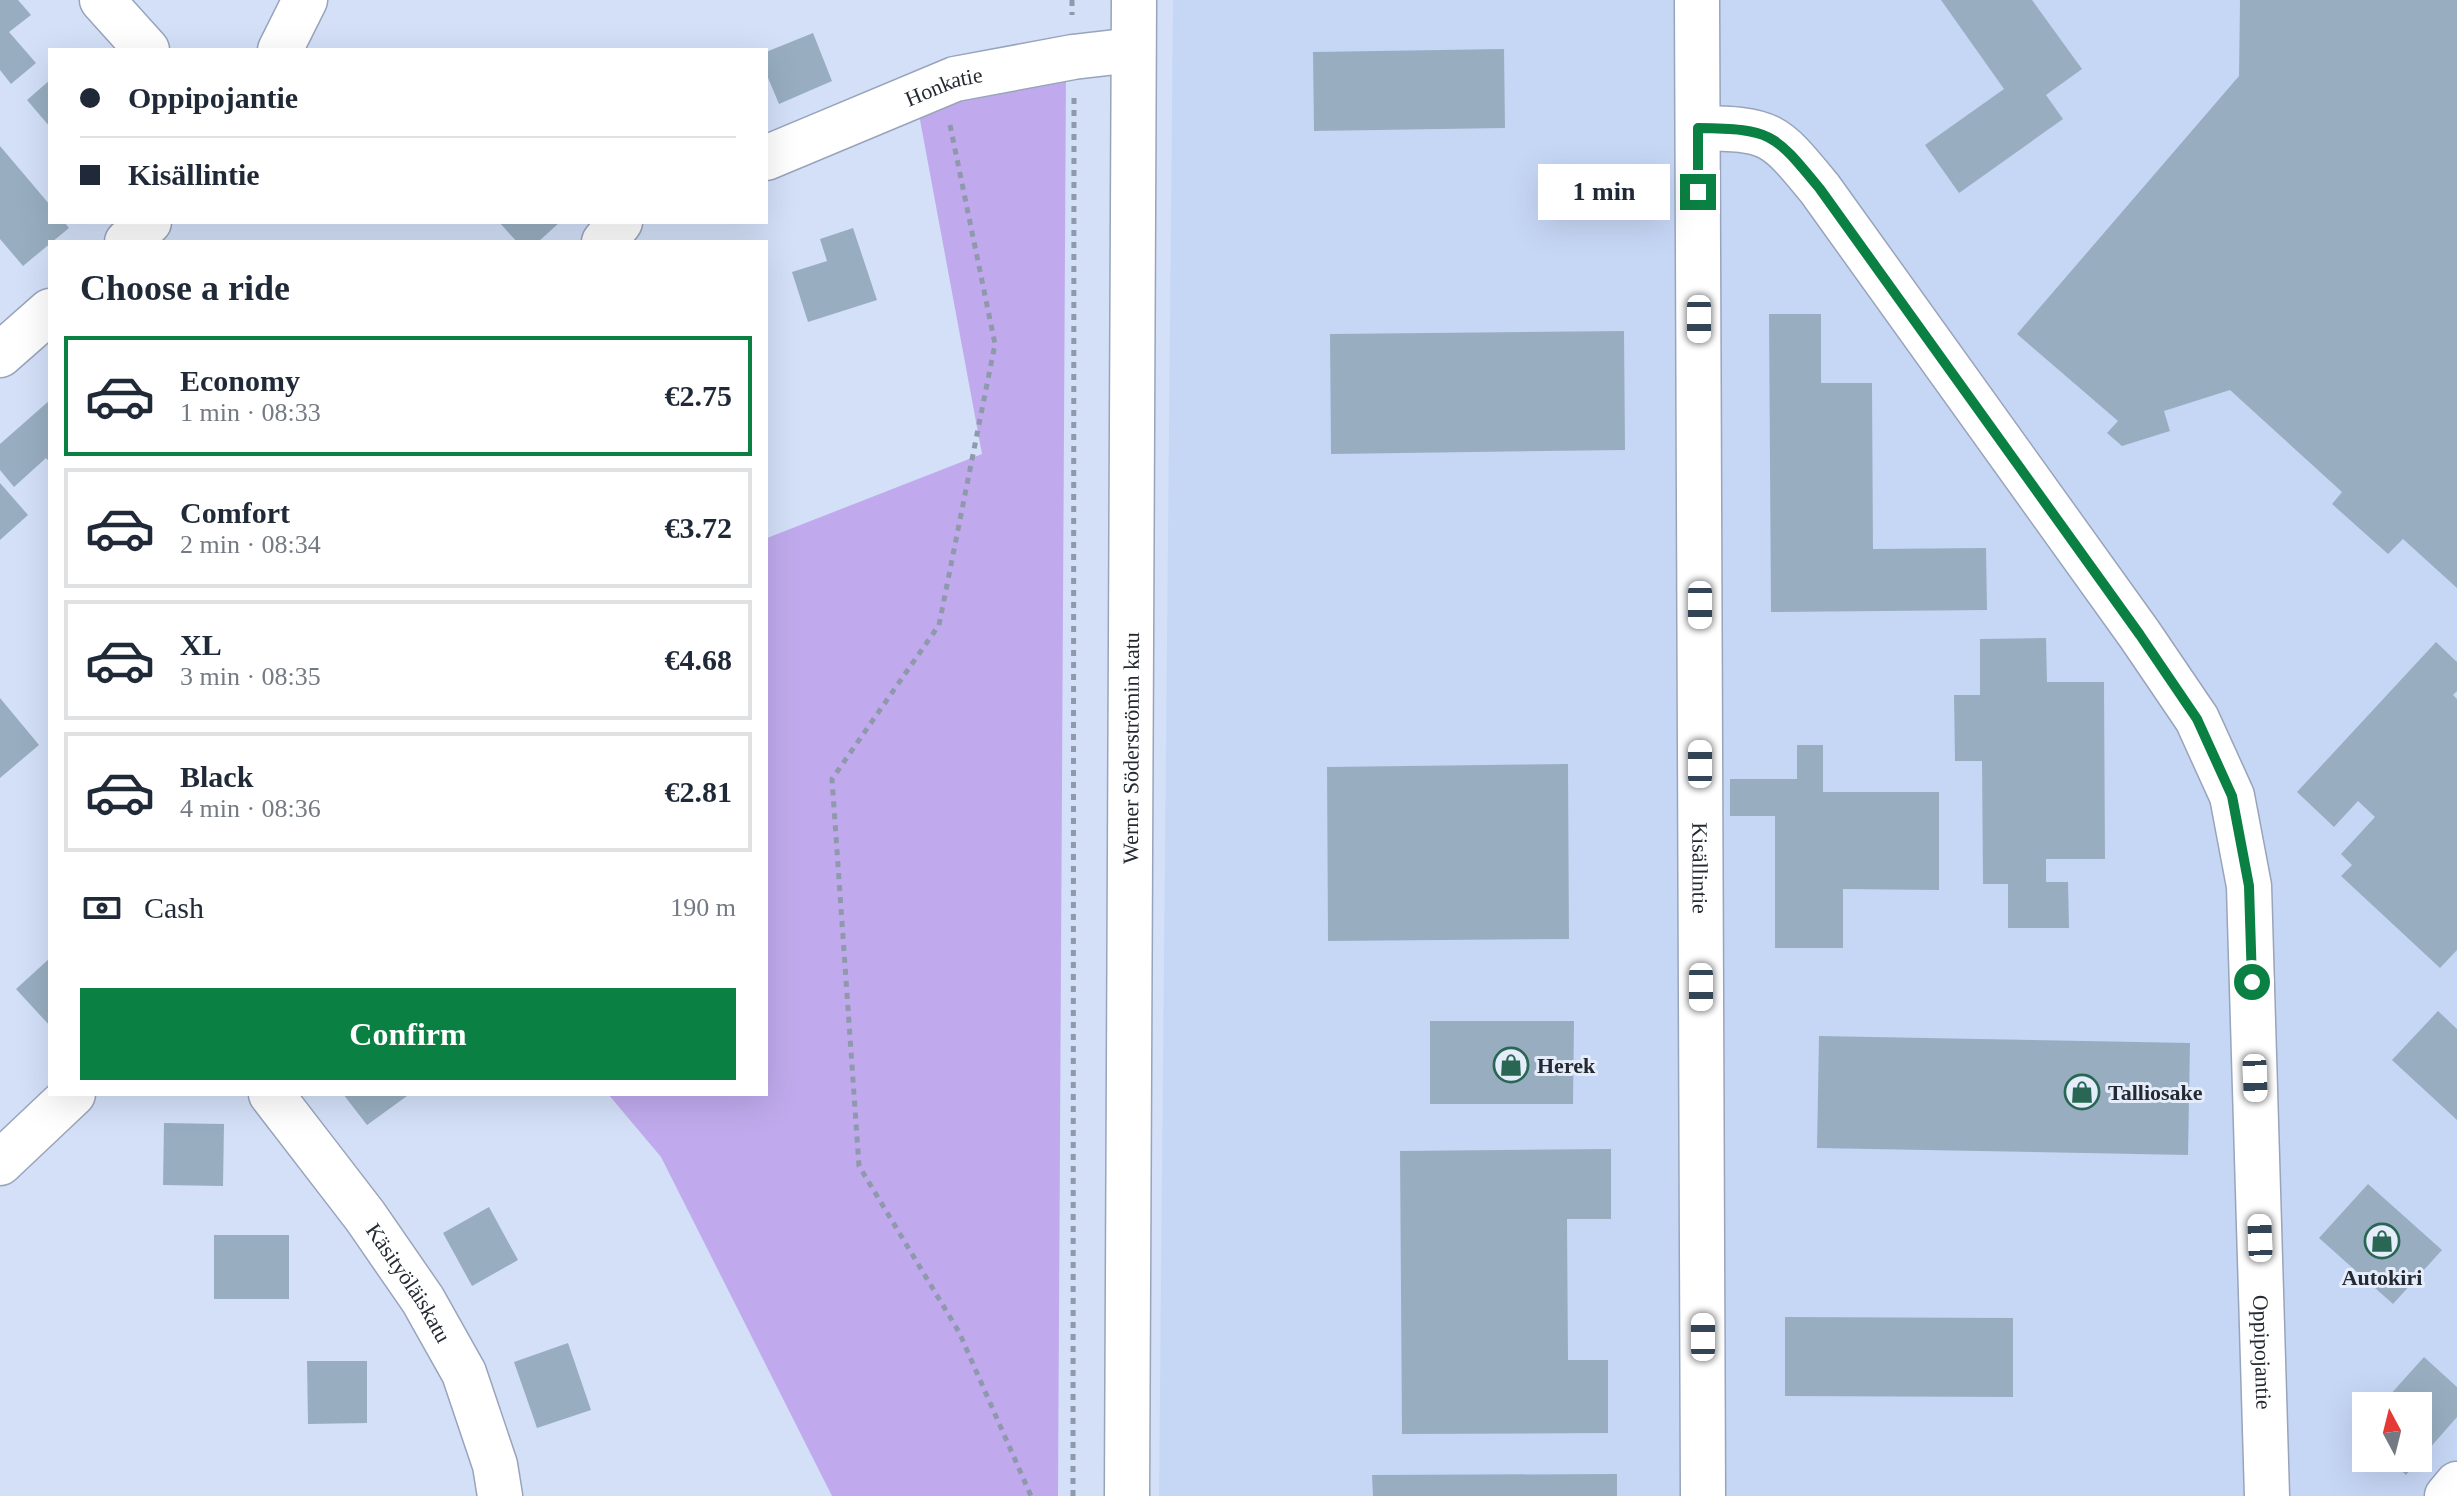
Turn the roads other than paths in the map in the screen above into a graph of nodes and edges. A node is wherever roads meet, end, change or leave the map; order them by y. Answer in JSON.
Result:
{"nodes":[{"id":1,"x":102,"y":0,"type":"edge"},
{"id":2,"x":305,"y":0,"type":"edge"},
{"id":3,"x":1134,"y":0,"type":"edge"},
{"id":4,"x":1697,"y":0,"type":"edge"},
{"id":5,"x":145,"y":48,"type":"edge"},
{"id":6,"x":281,"y":48,"type":"edge"},
{"id":7,"x":1133,"y":50,"type":"junction"},
{"id":8,"x":1698,"y":128,"type":"junction"},
{"id":9,"x":768,"y":157,"type":"edge"},
{"id":10,"x":147,"y":224,"type":"edge"},
{"id":11,"x":618,"y":224,"type":"edge"},
{"id":12,"x":129,"y":240,"type":"edge"},
{"id":13,"x":606,"y":240,"type":"edge"},
{"id":14,"x":48,"y":313,"type":"edge"},
{"id":15,"x":0,"y":355,"type":"edge"},
{"id":16,"x":71,"y":1096,"type":"edge"},
{"id":17,"x":273,"y":1096,"type":"edge"},
{"id":18,"x":0,"y":1163,"type":"edge"},
{"id":19,"x":2457,"y":1484,"type":"edge"},
{"id":20,"x":500,"y":1496,"type":"edge"},
{"id":21,"x":1127,"y":1496,"type":"edge"},
{"id":22,"x":1703,"y":1496,"type":"edge"},
{"id":23,"x":2267,"y":1496,"type":"edge"},
{"id":24,"x":2447,"y":1496,"type":"edge"}],
"edges":[{"from":1,"to":5,"type":"street"},
{"from":2,"to":6,"type":"street"},
{"from":3,"to":7,"type":"street","name":"Werner Söderströmin katu"},
{"from":4,"to":8,"type":"street","name":"Kisällintie"},
{"from":7,"to":9,"type":"street","name":"Honkatie"},
{"from":7,"to":21,"type":"street","name":"Werner Söderströmin katu"},
{"from":8,"to":22,"type":"street","name":"Kisällintie"},
{"from":8,"to":23,"type":"street","name":"Oppipojantie"},
{"from":10,"to":12,"type":"street"},
{"from":11,"to":13,"type":"street"},
{"from":14,"to":15,"type":"street"},
{"from":16,"to":18,"type":"street"},
{"from":17,"to":20,"type":"street","name":"Käsityöläiskatu"},
{"from":19,"to":24,"type":"street"}]}
